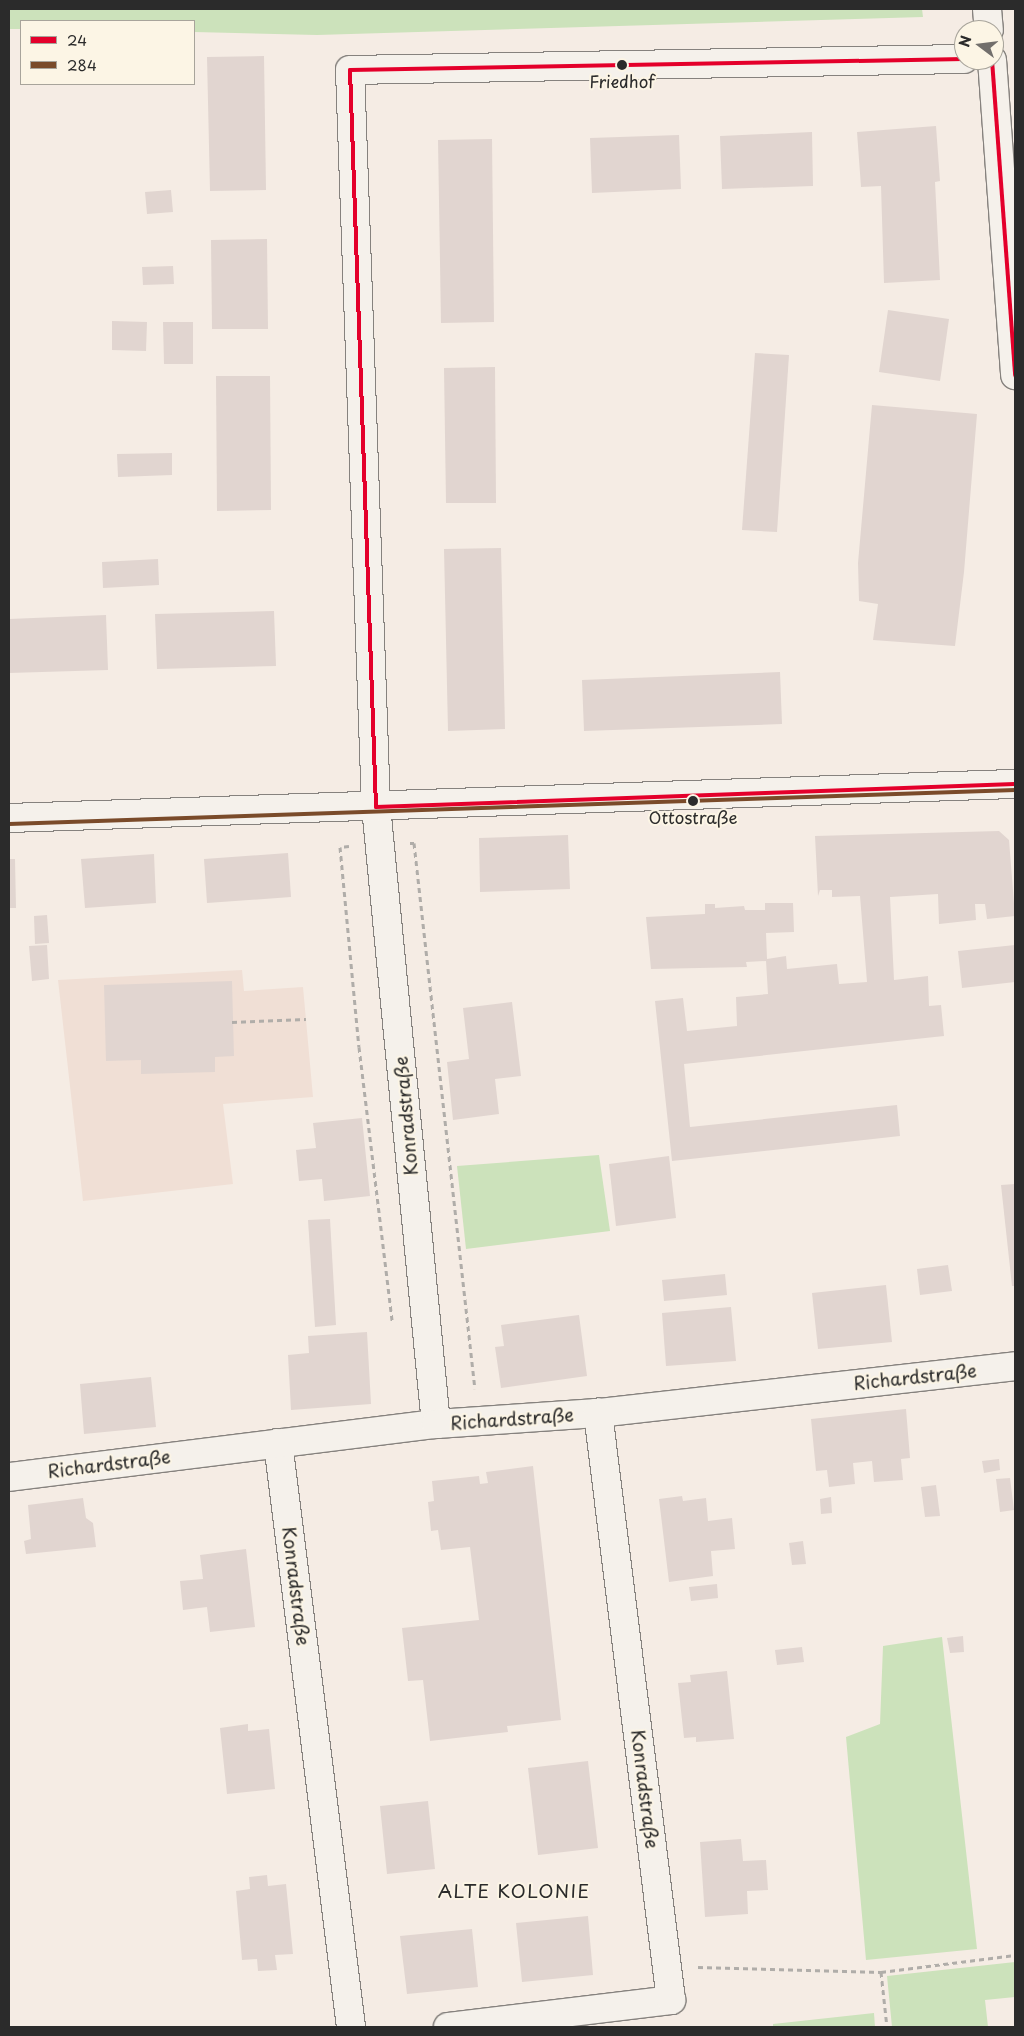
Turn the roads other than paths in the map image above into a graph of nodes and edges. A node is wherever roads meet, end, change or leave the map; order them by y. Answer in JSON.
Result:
{"nodes":[{"id":1,"x":954,"y":60,"type":"edge"},
{"id":2,"x":993,"y":70,"type":"edge"},
{"id":3,"x":1015,"y":375,"type":"edge"},
{"id":4,"x":1015,"y":784,"type":"edge"},
{"id":5,"x":376,"y":807,"type":"junction"},
{"id":6,"x":9,"y":818,"type":"edge"},
{"id":7,"x":1015,"y":1366,"type":"edge"},
{"id":8,"x":598,"y":1412,"type":"junction"},
{"id":9,"x":436,"y":1424,"type":"junction"},
{"id":10,"x":278,"y":1442,"type":"junction"},
{"id":11,"x":9,"y":1477,"type":"edge"},
{"id":12,"x":506,"y":2024,"type":"edge"},
{"id":13,"x":351,"y":2027,"type":"edge"},
{"id":14,"x":448,"y":2027,"type":"edge"}],
"edges":[{"from":1,"to":5,"type":"street","name":"Konradstraße"},
{"from":2,"to":3,"type":"street"},
{"from":4,"to":5,"type":"street"},
{"from":5,"to":6,"type":"street"},
{"from":5,"to":9,"type":"street","name":"Konradstraße"},
{"from":7,"to":8,"type":"street","name":"Richardstraße"},
{"from":8,"to":9,"type":"street","name":"Richardstraße"},
{"from":8,"to":12,"type":"street","name":"Konradstraße"},
{"from":9,"to":10,"type":"street","name":"Richardstraße"},
{"from":10,"to":11,"type":"street","name":"Richardstraße"},
{"from":10,"to":13,"type":"street","name":"Konradstraße"},
{"from":12,"to":14,"type":"street","name":"Konradstraße"}]}
